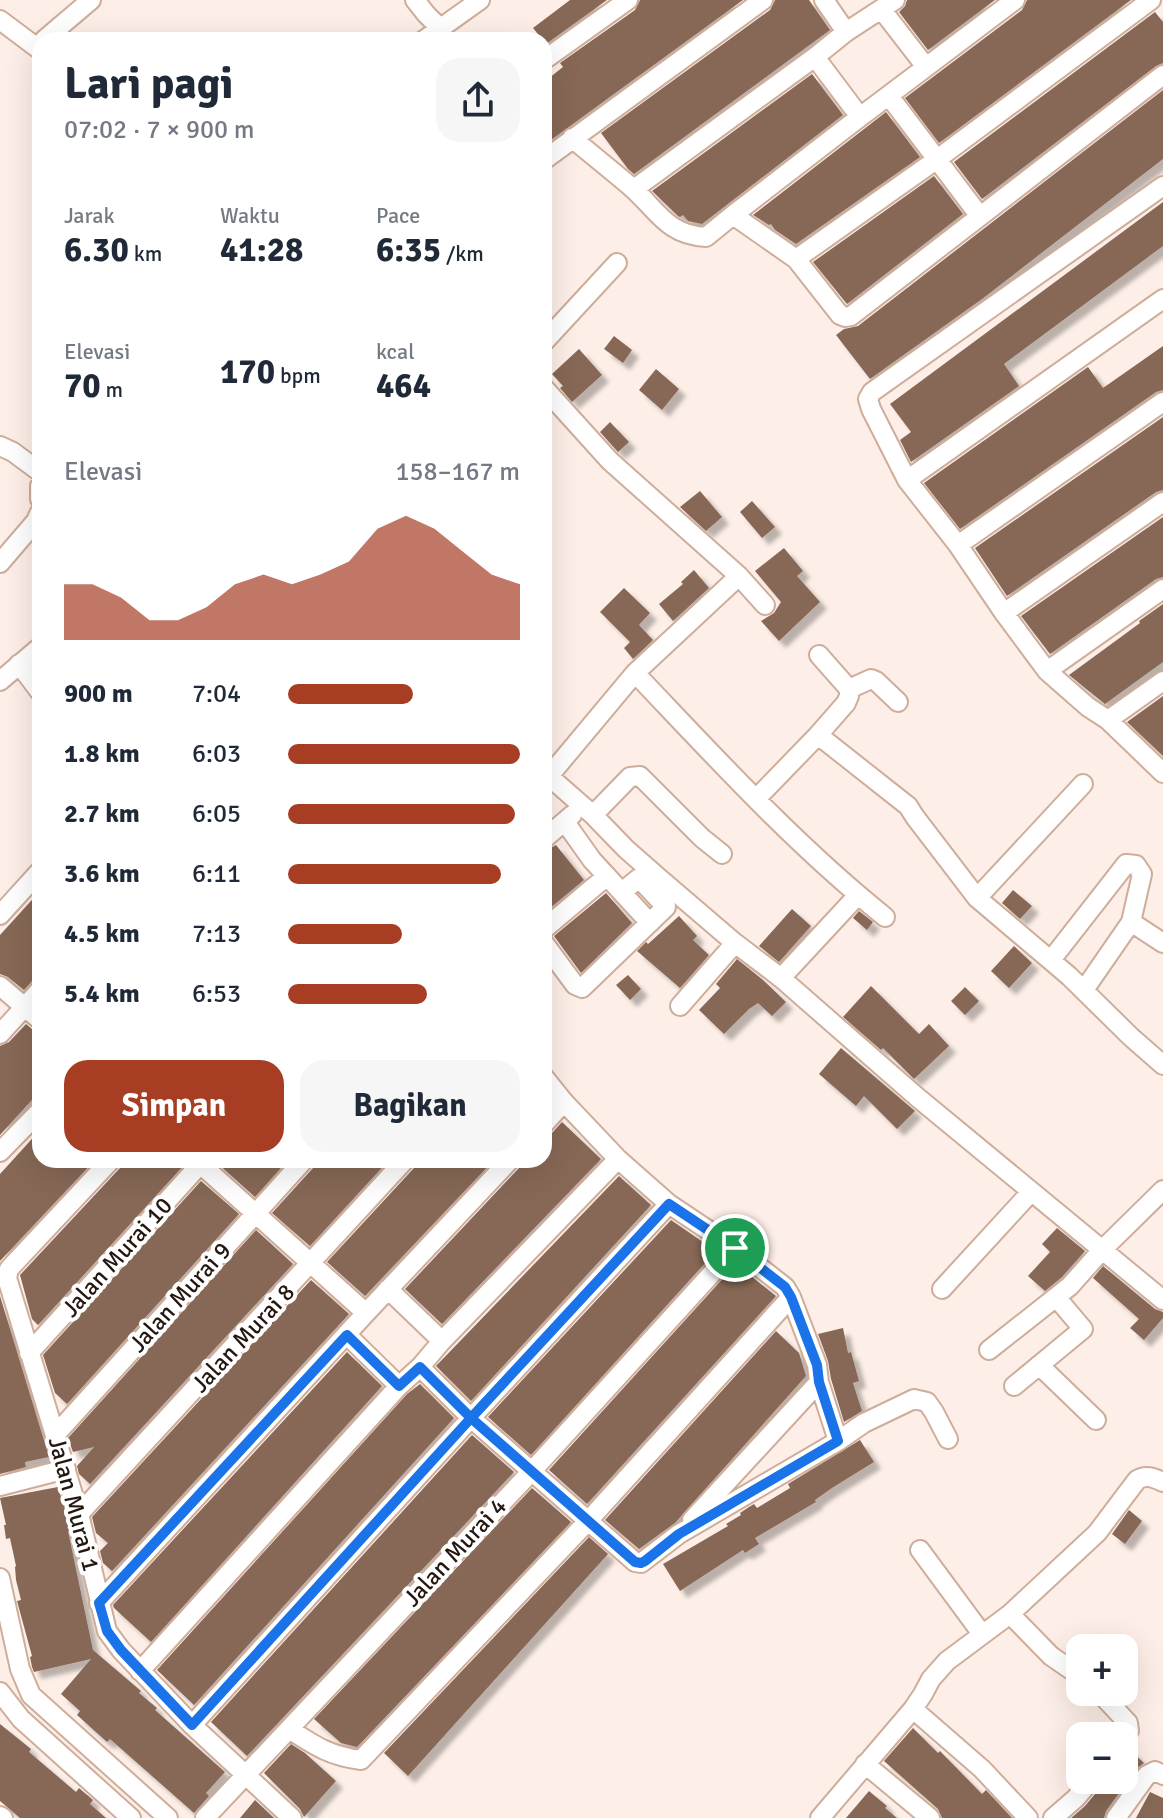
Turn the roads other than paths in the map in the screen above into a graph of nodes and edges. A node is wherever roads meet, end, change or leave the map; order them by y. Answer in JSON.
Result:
{"nodes":[{"id":1,"x":91,"y":0,"type":"edge"},
{"id":2,"x":415,"y":0,"type":"edge"},
{"id":3,"x":480,"y":0,"type":"edge"},
{"id":4,"x":628,"y":0,"type":"edge"},
{"id":5,"x":763,"y":0,"type":"edge"},
{"id":6,"x":824,"y":0,"type":"edge"},
{"id":7,"x":1015,"y":0,"type":"edge"},
{"id":8,"x":1151,"y":0,"type":"edge"},
{"id":9,"x":1158,"y":0,"type":"edge"},
{"id":10,"x":888,"y":5,"type":"edge"},
{"id":11,"x":1163,"y":5,"type":"edge"},
{"id":12,"x":0,"y":20,"type":"edge"},
{"id":13,"x":441,"y":29,"type":"junction"},
{"id":14,"x":55,"y":32,"type":"edge"},
{"id":15,"x":436,"y":32,"type":"edge"},
{"id":16,"x":846,"y":32,"type":"junction"},
{"id":17,"x":32,"y":40,"type":"edge"},
{"id":18,"x":552,"y":54,"type":"edge"},
{"id":19,"x":815,"y":57,"type":"junction"},
{"id":20,"x":926,"y":67,"type":"junction"},
{"id":21,"x":1163,"y":75,"type":"edge"},
{"id":22,"x":889,"y":96,"type":"junction"},
{"id":23,"x":860,"y":117,"type":"junction"},
{"id":24,"x":572,"y":138,"type":"junction"},
{"id":25,"x":552,"y":154,"type":"edge"},
{"id":26,"x":936,"y":160,"type":"junction"},
{"id":27,"x":1163,"y":186,"type":"edge"},
{"id":28,"x":634,"y":189,"type":"junction"},
{"id":29,"x":733,"y":215,"type":"junction"},
{"id":30,"x":979,"y":215,"type":"junction"},
{"id":31,"x":796,"y":259,"type":"junction"},
{"id":32,"x":617,"y":263,"type":"dead end"},
{"id":33,"x":1163,"y":299,"type":"edge"},
{"id":34,"x":552,"y":333,"type":"edge"},
{"id":35,"x":552,"y":397,"type":"edge"},
{"id":36,"x":1163,"y":402,"type":"edge"},
{"id":37,"x":0,"y":446,"type":"edge"},
{"id":38,"x":32,"y":466,"type":"edge"},
{"id":39,"x":907,"y":480,"type":"junction"},
{"id":40,"x":1163,"y":502,"type":"edge"},
{"id":41,"x":32,"y":526,"type":"edge"},
{"id":42,"x":958,"y":545,"type":"junction"},
{"id":43,"x":0,"y":563,"type":"edge"},
{"id":44,"x":739,"y":576,"type":"junction"},
{"id":45,"x":1163,"y":589,"type":"edge"},
{"id":46,"x":765,"y":605,"type":"dead end"},
{"id":47,"x":1004,"y":613,"type":"junction"},
{"id":48,"x":32,"y":653,"type":"edge"},
{"id":49,"x":819,"y":655,"type":"dead end"},
{"id":50,"x":19,"y":664,"type":"junction"},
{"id":51,"x":1047,"y":671,"type":"junction"},
{"id":52,"x":635,"y":673,"type":"junction"},
{"id":53,"x":0,"y":681,"type":"edge"},
{"id":54,"x":32,"y":681,"type":"edge"},
{"id":55,"x":1163,"y":681,"type":"edge"},
{"id":56,"x":849,"y":689,"type":"junction"},
{"id":57,"x":898,"y":702,"type":"dead end"},
{"id":58,"x":1108,"y":720,"type":"junction"},
{"id":59,"x":818,"y":735,"type":"junction"},
{"id":60,"x":552,"y":767,"type":"edge"},
{"id":61,"x":1163,"y":773,"type":"edge"},
{"id":62,"x":552,"y":779,"type":"edge"},
{"id":63,"x":1083,"y":784,"type":"dead end"},
{"id":64,"x":756,"y":799,"type":"junction"},
{"id":65,"x":587,"y":810,"type":"junction"},
{"id":66,"x":565,"y":822,"type":"junction"},
{"id":67,"x":552,"y":833,"type":"edge"},
{"id":68,"x":722,"y":854,"type":"dead end"},
{"id":69,"x":607,"y":876,"type":"junction"},
{"id":70,"x":32,"y":880,"type":"edge"},
{"id":71,"x":858,"y":895,"type":"junction"},
{"id":72,"x":977,"y":898,"type":"junction"},
{"id":73,"x":0,"y":915,"type":"edge"},
{"id":74,"x":885,"y":917,"type":"dead end"},
{"id":75,"x":552,"y":922,"type":"edge"},
{"id":76,"x":1131,"y":922,"type":"junction"},
{"id":77,"x":735,"y":943,"type":"junction"},
{"id":78,"x":1163,"y":943,"type":"edge"},
{"id":79,"x":552,"y":954,"type":"edge"},
{"id":80,"x":1051,"y":960,"type":"junction"},
{"id":81,"x":781,"y":978,"type":"junction"},
{"id":82,"x":0,"y":986,"type":"edge"},
{"id":83,"x":1084,"y":990,"type":"junction"},
{"id":84,"x":32,"y":999,"type":"edge"},
{"id":85,"x":680,"y":1006,"type":"dead end"},
{"id":86,"x":25,"y":1007,"type":"junction"},
{"id":87,"x":32,"y":1013,"type":"edge"},
{"id":88,"x":0,"y":1034,"type":"edge"},
{"id":89,"x":1163,"y":1065,"type":"edge"},
{"id":90,"x":552,"y":1087,"type":"edge"},
{"id":91,"x":564,"y":1102,"type":"junction"},
{"id":92,"x":552,"y":1115,"type":"edge"},
{"id":93,"x":32,"y":1119,"type":"edge"},
{"id":94,"x":0,"y":1152,"type":"edge"},
{"id":95,"x":618,"y":1159,"type":"junction"},
{"id":96,"x":104,"y":1168,"type":"edge"},
{"id":97,"x":194,"y":1168,"type":"edge"},
{"id":98,"x":207,"y":1168,"type":"edge"},
{"id":99,"x":297,"y":1168,"type":"edge"},
{"id":100,"x":398,"y":1168,"type":"edge"},
{"id":101,"x":502,"y":1168,"type":"edge"},
{"id":102,"x":1163,"y":1190,"type":"edge"},
{"id":103,"x":1031,"y":1192,"type":"junction"},
{"id":104,"x":669,"y":1204,"type":"junction"},
{"id":105,"x":254,"y":1214,"type":"junction"},
{"id":106,"x":735,"y":1248,"type":"junction"},
{"id":107,"x":1102,"y":1250,"type":"junction"},
{"id":108,"x":311,"y":1264,"type":"junction"},
{"id":109,"x":388,"y":1289,"type":"junction"},
{"id":110,"x":942,"y":1289,"type":"dead end"},
{"id":111,"x":791,"y":1297,"type":"junction"},
{"id":112,"x":1056,"y":1297,"type":"junction"},
{"id":113,"x":1163,"y":1300,"type":"edge"},
{"id":114,"x":366,"y":1313,"type":"junction"},
{"id":115,"x":347,"y":1335,"type":"junction"},
{"id":116,"x":442,"y":1341,"type":"junction"},
{"id":117,"x":989,"y":1350,"type":"dead end"},
{"id":118,"x":29,"y":1353,"type":"junction"},
{"id":119,"x":1039,"y":1365,"type":"junction"},
{"id":120,"x":420,"y":1367,"type":"junction"},
{"id":121,"x":819,"y":1382,"type":"junction"},
{"id":122,"x":399,"y":1386,"type":"junction"},
{"id":123,"x":1014,"y":1386,"type":"dead end"},
{"id":124,"x":471,"y":1418,"type":"junction"},
{"id":125,"x":1096,"y":1420,"type":"dead end"},
{"id":126,"x":56,"y":1434,"type":"junction"},
{"id":127,"x":948,"y":1439,"type":"dead end"},
{"id":128,"x":838,"y":1441,"type":"junction"},
{"id":129,"x":66,"y":1469,"type":"junction"},
{"id":130,"x":532,"y":1471,"type":"junction"},
{"id":131,"x":1163,"y":1482,"type":"edge"},
{"id":132,"x":0,"y":1486,"type":"edge"},
{"id":133,"x":79,"y":1514,"type":"junction"},
{"id":134,"x":588,"y":1521,"type":"junction"},
{"id":135,"x":679,"y":1534,"type":"junction"},
{"id":136,"x":920,"y":1550,"type":"dead end"},
{"id":137,"x":0,"y":1578,"type":"edge"},
{"id":138,"x":99,"y":1603,"type":"junction"},
{"id":139,"x":1010,"y":1614,"type":"junction"},
{"id":140,"x":982,"y":1634,"type":"junction"},
{"id":141,"x":1066,"y":1666,"type":"edge"},
{"id":142,"x":140,"y":1671,"type":"junction"},
{"id":143,"x":0,"y":1692,"type":"edge"},
{"id":144,"x":1112,"y":1706,"type":"edge"},
{"id":145,"x":913,"y":1709,"type":"junction"},
{"id":146,"x":1127,"y":1722,"type":"edge"},
{"id":147,"x":192,"y":1725,"type":"junction"},
{"id":148,"x":289,"y":1729,"type":"junction"},
{"id":149,"x":865,"y":1764,"type":"junction"},
{"id":150,"x":247,"y":1774,"type":"junction"},
{"id":151,"x":1163,"y":1775,"type":"edge"},
{"id":152,"x":1079,"y":1794,"type":"edge"},
{"id":153,"x":131,"y":1818,"type":"edge"},
{"id":154,"x":168,"y":1818,"type":"edge"},
{"id":155,"x":205,"y":1818,"type":"edge"},
{"id":156,"x":292,"y":1818,"type":"edge"},
{"id":157,"x":820,"y":1818,"type":"edge"},
{"id":158,"x":930,"y":1818,"type":"edge"},
{"id":159,"x":1028,"y":1818,"type":"edge"},
{"id":160,"x":1053,"y":1818,"type":"edge"},
{"id":161,"x":1116,"y":1818,"type":"edge"}],
"edges":[{"from":1,"to":14,"type":"street"},
{"from":2,"to":13,"type":"street"},
{"from":3,"to":13,"type":"street"},
{"from":4,"to":18,"type":"street"},
{"from":5,"to":24,"type":"street"},
{"from":6,"to":16,"type":"street"},
{"from":7,"to":20,"type":"street"},
{"from":8,"to":26,"type":"street"},
{"from":9,"to":11,"type":"street"},
{"from":10,"to":16,"type":"street"},
{"from":10,"to":20,"type":"street"},
{"from":12,"to":17,"type":"street"},
{"from":13,"to":15,"type":"street"},
{"from":16,"to":19,"type":"street"},
{"from":19,"to":23,"type":"street"},
{"from":19,"to":28,"type":"street"},
{"from":20,"to":22,"type":"street"},
{"from":21,"to":30,"type":"street"},
{"from":22,"to":23,"type":"street"},
{"from":22,"to":26,"type":"street"},
{"from":23,"to":29,"type":"street"},
{"from":24,"to":25,"type":"street"},
{"from":24,"to":28,"type":"street"},
{"from":26,"to":30,"type":"street"},
{"from":26,"to":31,"type":"street"},
{"from":27,"to":39,"type":"street"},
{"from":28,"to":29,"type":"street"},
{"from":29,"to":31,"type":"street"},
{"from":30,"to":31,"type":"street"},
{"from":32,"to":34,"type":"street"},
{"from":33,"to":39,"type":"street"},
{"from":35,"to":44,"type":"street"},
{"from":36,"to":42,"type":"street"},
{"from":37,"to":38,"type":"street"},
{"from":39,"to":42,"type":"street"},
{"from":40,"to":47,"type":"street"},
{"from":41,"to":43,"type":"street"},
{"from":42,"to":47,"type":"street"},
{"from":44,"to":46,"type":"street"},
{"from":44,"to":52,"type":"street"},
{"from":45,"to":51,"type":"street"},
{"from":47,"to":51,"type":"street"},
{"from":48,"to":50,"type":"street"},
{"from":49,"to":56,"type":"street"},
{"from":50,"to":53,"type":"street"},
{"from":50,"to":54,"type":"street"},
{"from":51,"to":58,"type":"street"},
{"from":52,"to":60,"type":"street"},
{"from":52,"to":64,"type":"street"},
{"from":55,"to":58,"type":"street"},
{"from":56,"to":57,"type":"street"},
{"from":56,"to":59,"type":"street"},
{"from":58,"to":61,"type":"street"},
{"from":59,"to":64,"type":"street"},
{"from":59,"to":72,"type":"street"},
{"from":62,"to":65,"type":"street"},
{"from":63,"to":72,"type":"street"},
{"from":64,"to":71,"type":"street"},
{"from":65,"to":66,"type":"street"},
{"from":65,"to":68,"type":"street"},
{"from":65,"to":77,"type":"street"},
{"from":66,"to":67,"type":"street"},
{"from":66,"to":69,"type":"street"},
{"from":69,"to":75,"type":"street"},
{"from":69,"to":79,"type":"street"},
{"from":70,"to":73,"type":"street"},
{"from":71,"to":74,"type":"street"},
{"from":71,"to":81,"type":"street"},
{"from":72,"to":80,"type":"street"},
{"from":76,"to":78,"type":"street"},
{"from":76,"to":80,"type":"street"},
{"from":76,"to":83,"type":"street"},
{"from":77,"to":81,"type":"street"},
{"from":77,"to":85,"type":"street"},
{"from":80,"to":83,"type":"street"},
{"from":81,"to":103,"type":"street"},
{"from":82,"to":86,"type":"street"},
{"from":83,"to":89,"type":"street"},
{"from":84,"to":86,"type":"street"},
{"from":86,"to":87,"type":"street"},
{"from":86,"to":88,"type":"street"},
{"from":90,"to":91,"type":"street"},
{"from":91,"to":92,"type":"street"},
{"from":91,"to":95,"type":"street"},
{"from":93,"to":94,"type":"street"},
{"from":95,"to":104,"type":"street"},
{"from":95,"to":116,"type":"street"},
{"from":96,"to":118,"type":"street","name":"Jalan Murai 1"},
{"from":97,"to":118,"type":"street","name":"Jalan Murai 10"},
{"from":98,"to":105,"type":"street"},
{"from":99,"to":105,"type":"street","name":"Jalan Murai 9"},
{"from":100,"to":108,"type":"street","name":"Jalan Murai 8"},
{"from":101,"to":109,"type":"street"},
{"from":102,"to":107,"type":"street"},
{"from":103,"to":107,"type":"street"},
{"from":103,"to":110,"type":"street"},
{"from":104,"to":106,"type":"street"},
{"from":104,"to":124,"type":"street"},
{"from":105,"to":108,"type":"street"},
{"from":105,"to":126,"type":"street","name":"Jalan Murai 9"},
{"from":106,"to":111,"type":"street"},
{"from":106,"to":130,"type":"street","name":"Jalan Murai 4"},
{"from":107,"to":112,"type":"street"},
{"from":107,"to":113,"type":"street"},
{"from":108,"to":114,"type":"street"},
{"from":108,"to":133,"type":"street","name":"Jalan Murai 8"},
{"from":109,"to":114,"type":"street"},
{"from":109,"to":116,"type":"street"},
{"from":111,"to":121,"type":"street"},
{"from":111,"to":134,"type":"street"},
{"from":112,"to":117,"type":"street"},
{"from":112,"to":119,"type":"street"},
{"from":114,"to":115,"type":"street"},
{"from":115,"to":122,"type":"street"},
{"from":115,"to":138,"type":"street"},
{"from":116,"to":120,"type":"street"},
{"from":118,"to":126,"type":"street","name":"Jalan Murai 1"},
{"from":119,"to":123,"type":"street"},
{"from":119,"to":125,"type":"street"},
{"from":120,"to":122,"type":"street"},
{"from":120,"to":124,"type":"street"},
{"from":121,"to":128,"type":"street"},
{"from":121,"to":135,"type":"street"},
{"from":122,"to":142,"type":"street"},
{"from":124,"to":130,"type":"street"},
{"from":124,"to":147,"type":"street"},
{"from":126,"to":129,"type":"street","name":"Jalan Murai 1"},
{"from":127,"to":128,"type":"street"},
{"from":128,"to":135,"type":"street"},
{"from":129,"to":132,"type":"street"},
{"from":129,"to":133,"type":"street","name":"Jalan Murai 1"},
{"from":130,"to":134,"type":"street"},
{"from":130,"to":148,"type":"street","name":"Jalan Murai 4"},
{"from":131,"to":139,"type":"street"},
{"from":133,"to":138,"type":"street","name":"Jalan Murai 1"},
{"from":134,"to":135,"type":"street"},
{"from":134,"to":148,"type":"street"},
{"from":136,"to":140,"type":"street"},
{"from":137,"to":154,"type":"street"},
{"from":138,"to":142,"type":"street","name":"Jalan Murai 1"},
{"from":139,"to":140,"type":"street"},
{"from":139,"to":141,"type":"street"},
{"from":140,"to":145,"type":"street"},
{"from":142,"to":147,"type":"street","name":"Jalan Murai 1"},
{"from":143,"to":153,"type":"street"},
{"from":144,"to":146,"type":"street"},
{"from":145,"to":149,"type":"street"},
{"from":145,"to":159,"type":"street"},
{"from":147,"to":150,"type":"street","name":"Jalan Murai 1"},
{"from":148,"to":150,"type":"street","name":"Jalan Murai 4"},
{"from":149,"to":157,"type":"street"},
{"from":149,"to":158,"type":"street"},
{"from":150,"to":155,"type":"street","name":"Jalan Murai 4"},
{"from":150,"to":156,"type":"street","name":"Jalan Murai 1"},
{"from":151,"to":161,"type":"street"},
{"from":152,"to":160,"type":"street"}]}
